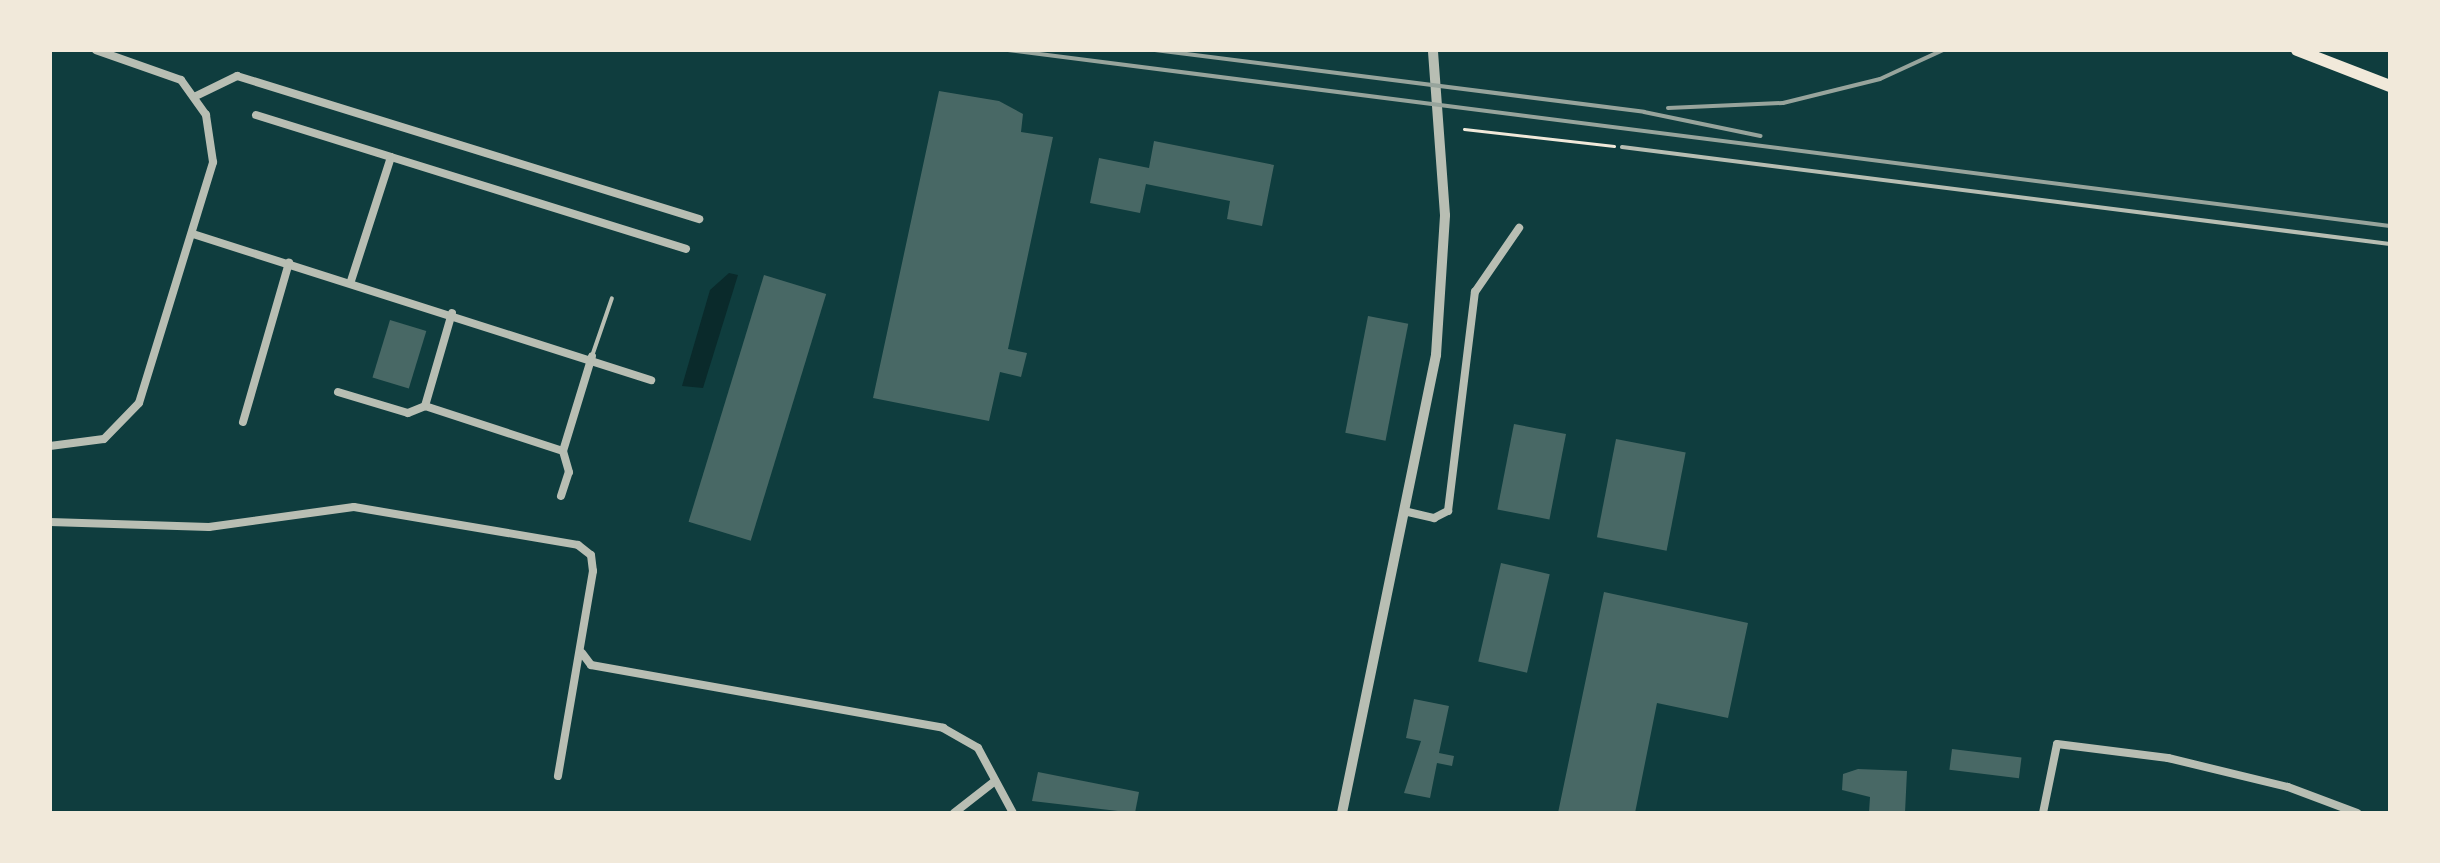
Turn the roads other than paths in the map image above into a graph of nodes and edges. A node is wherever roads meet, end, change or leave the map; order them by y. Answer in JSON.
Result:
{"nodes":[{"id":1,"x":96,"y":50,"type":"edge"},
{"id":2,"x":1433,"y":50,"type":"edge"},
{"id":3,"x":2297,"y":50,"type":"edge"},
{"id":4,"x":2390,"y":86,"type":"edge"},
{"id":5,"x":196,"y":96,"type":"junction"},
{"id":6,"x":256,"y":115,"type":"dead end"},
{"id":7,"x":1622,"y":147,"type":"road end"},
{"id":8,"x":391,"y":157,"type":"junction"},
{"id":9,"x":699,"y":219,"type":"dead end"},
{"id":10,"x":1519,"y":228,"type":"dead end"},
{"id":11,"x":193,"y":234,"type":"junction"},
{"id":12,"x":2390,"y":244,"type":"edge"},
{"id":13,"x":686,"y":249,"type":"dead end"},
{"id":14,"x":289,"y":263,"type":"junction"},
{"id":15,"x":351,"y":281,"type":"junction"},
{"id":16,"x":612,"y":298,"type":"dead end"},
{"id":17,"x":452,"y":313,"type":"junction"},
{"id":18,"x":592,"y":356,"type":"junction"},
{"id":19,"x":651,"y":380,"type":"dead end"},
{"id":20,"x":338,"y":392,"type":"dead end"},
{"id":21,"x":425,"y":406,"type":"junction"},
{"id":22,"x":243,"y":422,"type":"dead end"},
{"id":23,"x":50,"y":446,"type":"edge"},
{"id":24,"x":563,"y":451,"type":"junction"},
{"id":25,"x":561,"y":496,"type":"dead end"},
{"id":26,"x":1408,"y":512,"type":"junction"},
{"id":27,"x":50,"y":522,"type":"edge"},
{"id":28,"x":582,"y":653,"type":"junction"},
{"id":29,"x":558,"y":776,"type":"dead end"},
{"id":30,"x":995,"y":781,"type":"junction"},
{"id":31,"x":954,"y":813,"type":"edge"},
{"id":32,"x":1013,"y":813,"type":"edge"},
{"id":33,"x":1342,"y":813,"type":"edge"},
{"id":34,"x":2043,"y":813,"type":"edge"},
{"id":35,"x":2357,"y":813,"type":"edge"}],
"edges":[{"from":1,"to":5,"type":"street"},
{"from":2,"to":26,"type":"street"},
{"from":3,"to":4,"type":"main road"},
{"from":5,"to":9,"type":"street"},
{"from":5,"to":11,"type":"street"},
{"from":6,"to":8,"type":"street"},
{"from":7,"to":12,"type":"lane"},
{"from":8,"to":13,"type":"street"},
{"from":8,"to":15,"type":"street"},
{"from":10,"to":26,"type":"street"},
{"from":11,"to":14,"type":"street"},
{"from":11,"to":23,"type":"street"},
{"from":14,"to":15,"type":"street"},
{"from":14,"to":22,"type":"street"},
{"from":15,"to":17,"type":"street"},
{"from":16,"to":18,"type":"lane"},
{"from":17,"to":18,"type":"street"},
{"from":17,"to":21,"type":"street"},
{"from":18,"to":19,"type":"street"},
{"from":18,"to":24,"type":"street"},
{"from":20,"to":21,"type":"street"},
{"from":21,"to":24,"type":"street"},
{"from":24,"to":25,"type":"street"},
{"from":26,"to":33,"type":"street"},
{"from":27,"to":28,"type":"street"},
{"from":28,"to":29,"type":"street"},
{"from":28,"to":30,"type":"street"},
{"from":30,"to":31,"type":"street"},
{"from":30,"to":32,"type":"street"},
{"from":34,"to":35,"type":"street"}]}
